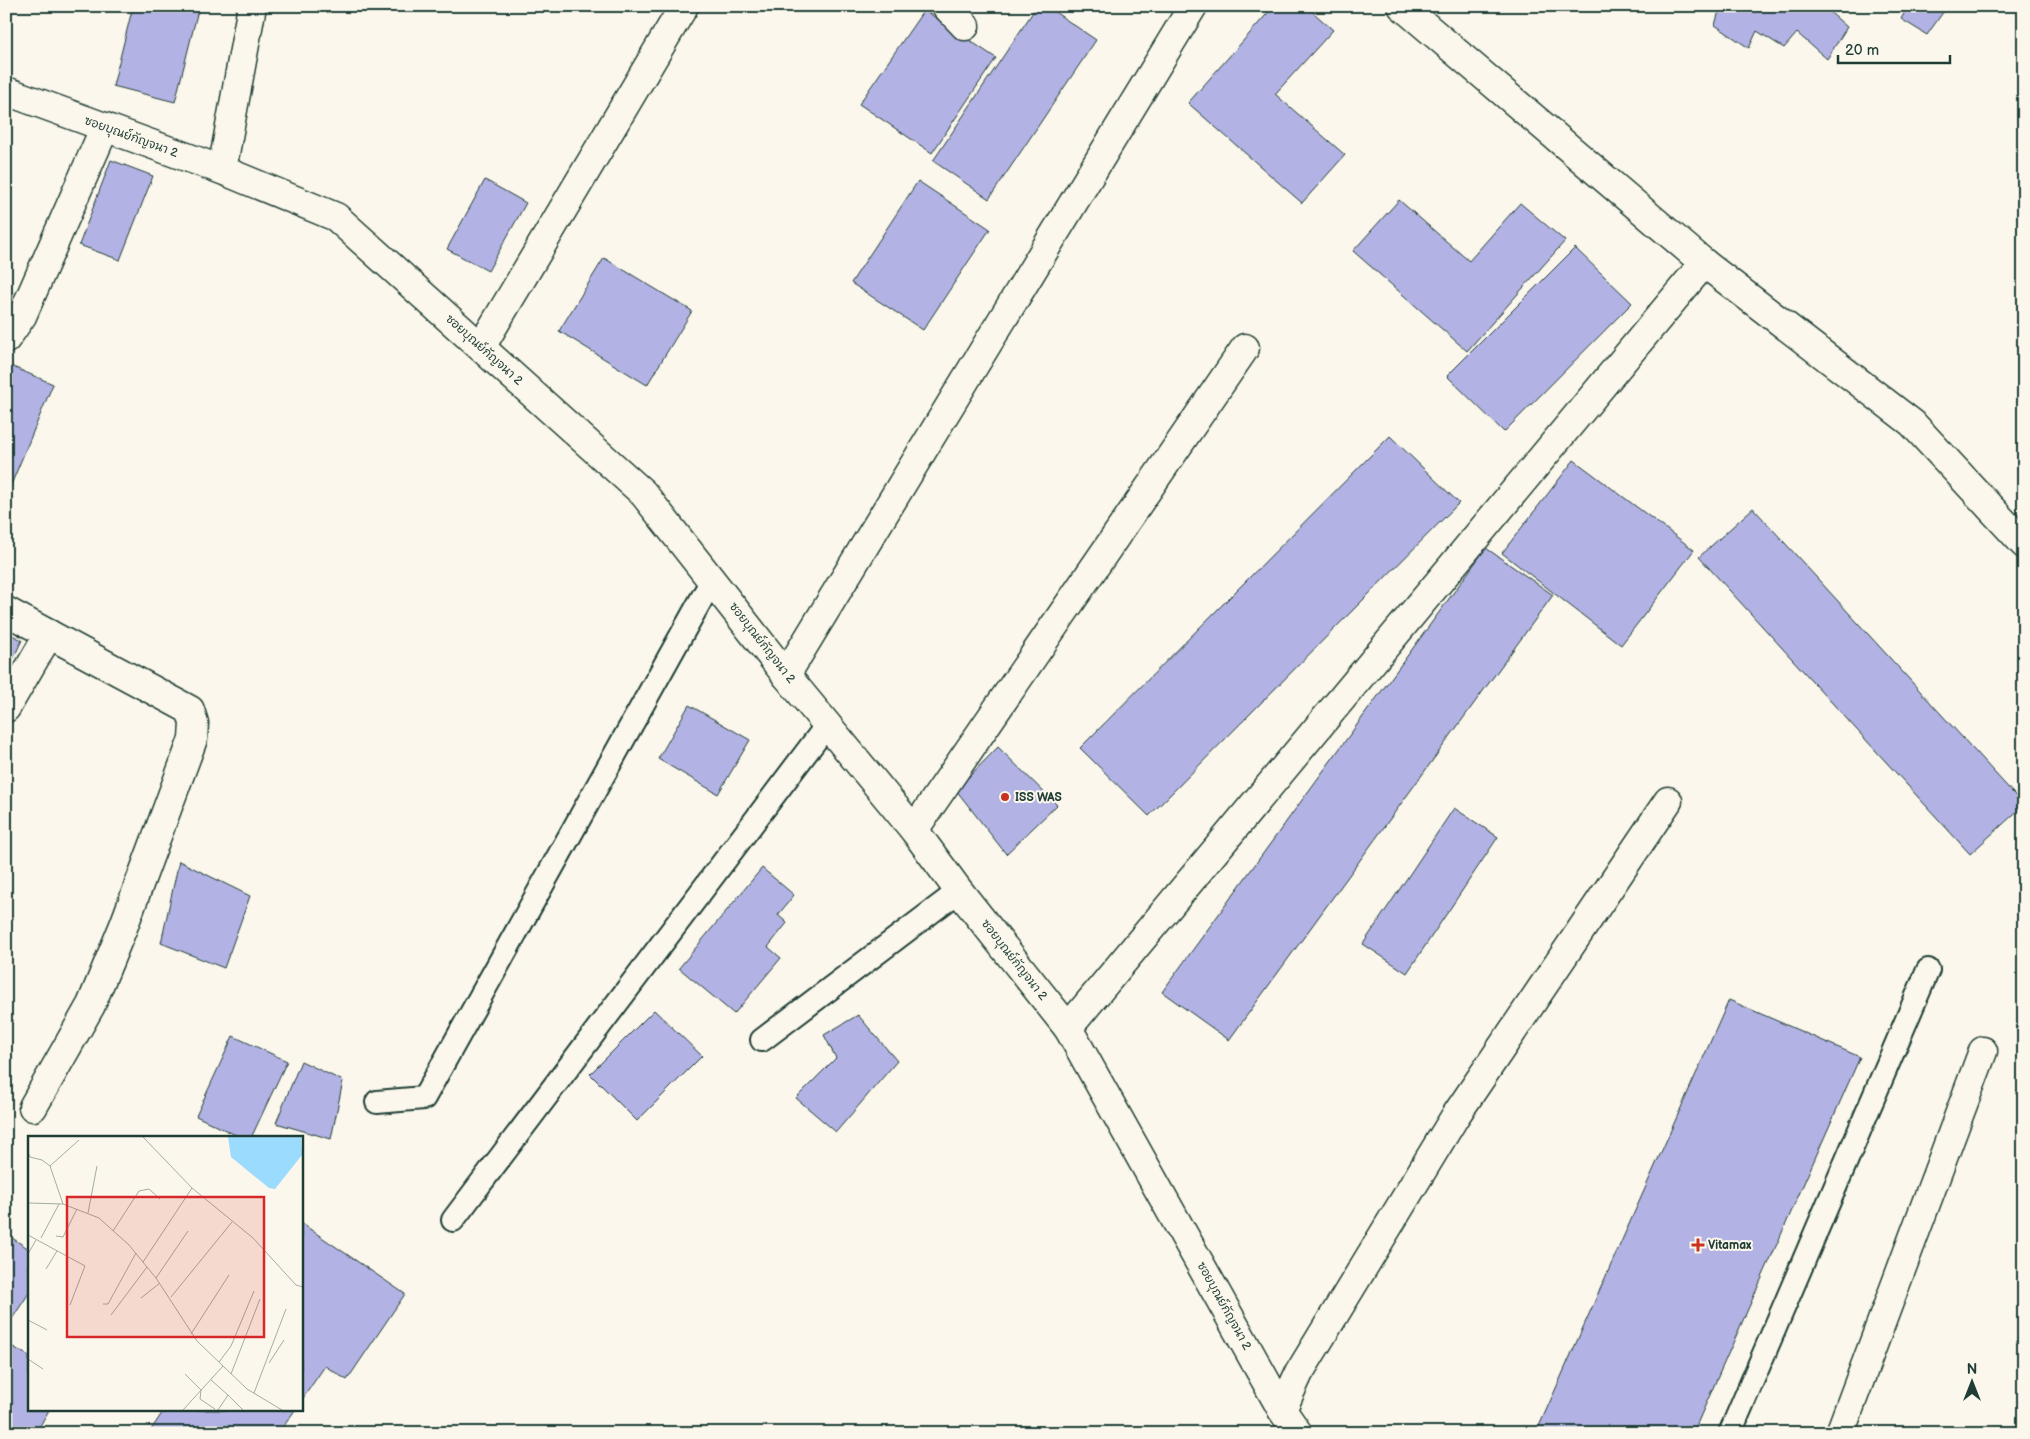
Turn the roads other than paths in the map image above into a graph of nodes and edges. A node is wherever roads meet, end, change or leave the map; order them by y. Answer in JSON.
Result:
{"nodes":[{"id":1,"x":252,"y":6,"type":"edge"},
{"id":2,"x":684,"y":6,"type":"edge"},
{"id":3,"x":1193,"y":6,"type":"edge"},
{"id":4,"x":1402,"y":6,"type":"edge"},
{"id":5,"x":6,"y":91,"type":"edge"},
{"id":6,"x":105,"y":127,"type":"junction"},
{"id":7,"x":222,"y":170,"type":"junction"},
{"id":8,"x":1704,"y":263,"type":"junction"},
{"id":9,"x":6,"y":339,"type":"edge"},
{"id":10,"x":481,"y":347,"type":"junction"},
{"id":11,"x":1245,"y":348,"type":"dead end"},
{"id":12,"x":2024,"y":544,"type":"edge"},
{"id":13,"x":712,"y":580,"type":"junction"},
{"id":14,"x":6,"y":611,"type":"edge"},
{"id":15,"x":48,"y":634,"type":"junction"},
{"id":16,"x":786,"y":675,"type":"junction"},
{"id":17,"x":6,"y":708,"type":"edge"},
{"id":18,"x":827,"y":724,"type":"junction"},
{"id":19,"x":1668,"y":801,"type":"dead end"},
{"id":20,"x":914,"y":830,"type":"junction"},
{"id":21,"x":959,"y":891,"type":"junction"},
{"id":22,"x":1928,"y":970,"type":"dead end"},
{"id":23,"x":1068,"y":1028,"type":"junction"},
{"id":24,"x":762,"y":1040,"type":"dead end"},
{"id":25,"x":1983,"y":1051,"type":"dead end"},
{"id":26,"x":377,"y":1102,"type":"dead end"},
{"id":27,"x":33,"y":1107,"type":"dead end"},
{"id":28,"x":453,"y":1220,"type":"dead end"},
{"id":29,"x":1282,"y":1410,"type":"junction"},
{"id":30,"x":1298,"y":1433,"type":"edge"},
{"id":31,"x":1730,"y":1433,"type":"edge"},
{"id":32,"x":1840,"y":1433,"type":"edge"}],
"edges":[{"from":1,"to":7,"type":"street"},
{"from":2,"to":10,"type":"street"},
{"from":3,"to":16,"type":"street"},
{"from":4,"to":8,"type":"street"},
{"from":5,"to":6,"type":"street","name":"ซอยบุณย์กัญจนา 2"},
{"from":6,"to":7,"type":"street","name":"ซอยบุณย์กัญจนา 2"},
{"from":6,"to":9,"type":"street"},
{"from":7,"to":10,"type":"street","name":"ซอยบุณย์กัญจนา 2"},
{"from":8,"to":12,"type":"street"},
{"from":8,"to":23,"type":"street"},
{"from":10,"to":13,"type":"street","name":"ซอยบุณย์กัญจนา 2"},
{"from":11,"to":20,"type":"street"},
{"from":13,"to":16,"type":"street","name":"ซอยบุณย์กัญจนา 2"},
{"from":13,"to":26,"type":"lane"},
{"from":14,"to":15,"type":"street"},
{"from":15,"to":17,"type":"street"},
{"from":15,"to":27,"type":"street"},
{"from":16,"to":18,"type":"street","name":"ซอยบุณย์กัญจนา 2"},
{"from":18,"to":20,"type":"street","name":"ซอยบุณย์กัญจนา 2"},
{"from":18,"to":28,"type":"lane"},
{"from":19,"to":29,"type":"street"},
{"from":20,"to":21,"type":"street","name":"ซอยบุณย์กัญจนา 2"},
{"from":21,"to":23,"type":"street","name":"ซอยบุณย์กัญจนา 2"},
{"from":21,"to":24,"type":"lane"},
{"from":22,"to":31,"type":"lane"},
{"from":23,"to":29,"type":"street","name":"ซอยบุณย์กัญจนา 2"},
{"from":25,"to":32,"type":"street"},
{"from":29,"to":30,"type":"street","name":"ซอยบุณย์กัญจนา 2"}]}
